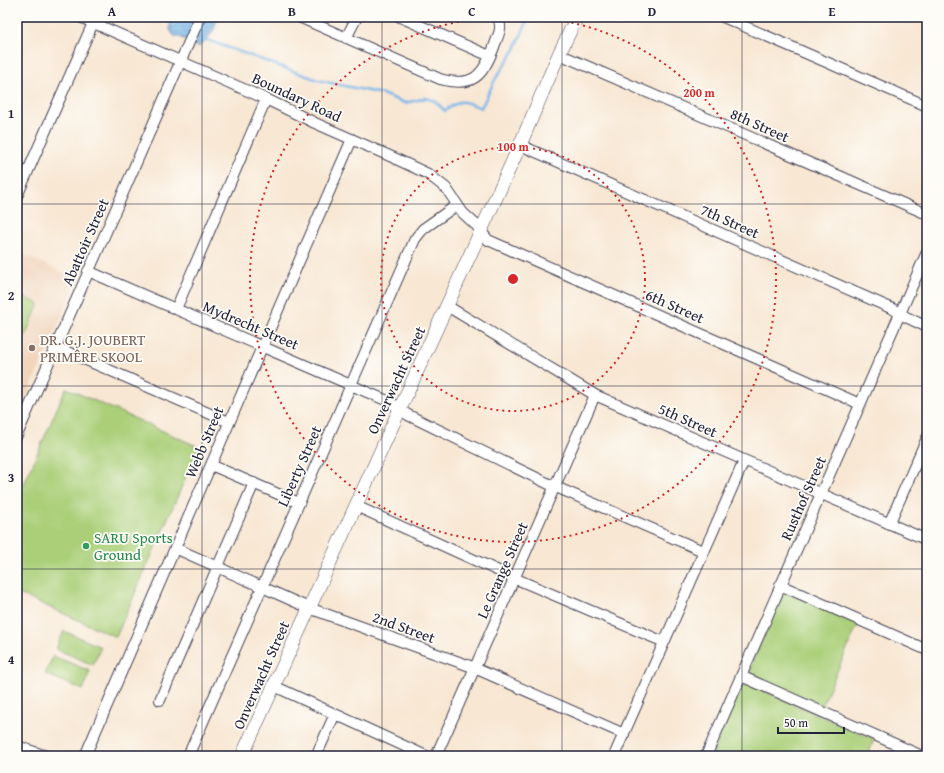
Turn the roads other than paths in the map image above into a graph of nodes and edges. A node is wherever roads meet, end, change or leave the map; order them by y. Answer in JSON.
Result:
{"nodes":[{"id":1,"x":80,"y":17,"type":"edge"},
{"id":2,"x":200,"y":17,"type":"edge"},
{"id":3,"x":300,"y":17,"type":"edge"},
{"id":4,"x":357,"y":17,"type":"edge"},
{"id":5,"x":400,"y":17,"type":"edge"},
{"id":6,"x":498,"y":17,"type":"edge"},
{"id":7,"x":577,"y":17,"type":"edge"},
{"id":8,"x":723,"y":17,"type":"edge"},
{"id":9,"x":321,"y":21,"type":"edge"},
{"id":10,"x":93,"y":22,"type":"junction"},
{"id":11,"x":346,"y":38,"type":"junction"},
{"id":12,"x":560,"y":54,"type":"junction"},
{"id":13,"x":490,"y":56,"type":"junction"},
{"id":14,"x":180,"y":61,"type":"junction"},
{"id":15,"x":266,"y":99,"type":"junction"},
{"id":16,"x":927,"y":106,"type":"edge"},
{"id":17,"x":352,"y":139,"type":"junction"},
{"id":18,"x":520,"y":145,"type":"junction"},
{"id":19,"x":17,"y":196,"type":"edge"},
{"id":20,"x":457,"y":205,"type":"junction"},
{"id":21,"x":927,"y":214,"type":"edge"},
{"id":22,"x":481,"y":231,"type":"junction"},
{"id":23,"x":927,"y":252,"type":"edge"},
{"id":24,"x":88,"y":271,"type":"junction"},
{"id":25,"x":447,"y":306,"type":"junction"},
{"id":26,"x":176,"y":309,"type":"junction"},
{"id":27,"x":900,"y":313,"type":"junction"},
{"id":28,"x":927,"y":327,"type":"edge"},
{"id":29,"x":262,"y":346,"type":"junction"},
{"id":30,"x":56,"y":347,"type":"junction"},
{"id":31,"x":351,"y":385,"type":"junction"},
{"id":32,"x":595,"y":395,"type":"junction"},
{"id":33,"x":860,"y":404,"type":"junction"},
{"id":34,"x":400,"y":409,"type":"junction"},
{"id":35,"x":229,"y":422,"type":"junction"},
{"id":36,"x":17,"y":435,"type":"edge"},
{"id":37,"x":927,"y":438,"type":"edge"},
{"id":38,"x":744,"y":461,"type":"junction"},
{"id":39,"x":211,"y":465,"type":"junction"},
{"id":40,"x":254,"y":483,"type":"junction"},
{"id":41,"x":555,"y":486,"type":"junction"},
{"id":42,"x":821,"y":494,"type":"junction"},
{"id":43,"x":299,"y":503,"type":"junction"},
{"id":44,"x":356,"y":506,"type":"junction"},
{"id":45,"x":889,"y":524,"type":"junction"},
{"id":46,"x":927,"y":540,"type":"edge"},
{"id":47,"x":175,"y":548,"type":"junction"},
{"id":48,"x":703,"y":551,"type":"junction"},
{"id":49,"x":218,"y":566,"type":"junction"},
{"id":50,"x":514,"y":578,"type":"junction"},
{"id":51,"x":780,"y":585,"type":"junction"},
{"id":52,"x":262,"y":586,"type":"junction"},
{"id":53,"x":309,"y":608,"type":"junction"},
{"id":54,"x":664,"y":642,"type":"junction"},
{"id":55,"x":927,"y":650,"type":"edge"},
{"id":56,"x":475,"y":669,"type":"junction"},
{"id":57,"x":741,"y":676,"type":"junction"},
{"id":58,"x":274,"y":686,"type":"junction"},
{"id":59,"x":160,"y":700,"type":"dead end"},
{"id":60,"x":335,"y":714,"type":"junction"},
{"id":61,"x":624,"y":734,"type":"junction"},
{"id":62,"x":17,"y":746,"type":"edge"},
{"id":63,"x":46,"y":756,"type":"edge"},
{"id":64,"x":85,"y":756,"type":"edge"},
{"id":65,"x":188,"y":756,"type":"edge"},
{"id":66,"x":242,"y":756,"type":"edge"},
{"id":67,"x":316,"y":756,"type":"edge"},
{"id":68,"x":426,"y":756,"type":"edge"},
{"id":69,"x":436,"y":756,"type":"edge"},
{"id":70,"x":614,"y":756,"type":"edge"},
{"id":71,"x":706,"y":756,"type":"edge"},
{"id":72,"x":922,"y":756,"type":"edge"}],
"edges":[{"from":1,"to":10,"type":"street","name":"Boundary Road"},
{"from":2,"to":14,"type":"street","name":"Abattoir Street"},
{"from":3,"to":9,"type":"street"},
{"from":4,"to":11,"type":"street"},
{"from":5,"to":13,"type":"street"},
{"from":6,"to":13,"type":"street"},
{"from":7,"to":12,"type":"street","name":"Onverwacht Street"},
{"from":8,"to":16,"type":"street"},
{"from":9,"to":11,"type":"street"},
{"from":10,"to":14,"type":"street","name":"Boundary Road"},
{"from":10,"to":19,"type":"street"},
{"from":11,"to":13,"type":"street"},
{"from":12,"to":18,"type":"street","name":"Onverwacht Street"},
{"from":12,"to":21,"type":"street","name":"8th Street"},
{"from":14,"to":15,"type":"street","name":"Boundary Road"},
{"from":14,"to":24,"type":"street","name":"Abattoir Street"},
{"from":15,"to":17,"type":"street","name":"Boundary Road"},
{"from":15,"to":26,"type":"street"},
{"from":17,"to":20,"type":"street","name":"Boundary Road"},
{"from":17,"to":29,"type":"street","name":"Webb Street"},
{"from":18,"to":22,"type":"street","name":"Onverwacht Street"},
{"from":18,"to":27,"type":"street","name":"7th Street"},
{"from":20,"to":22,"type":"street","name":"Boundary Road"},
{"from":20,"to":31,"type":"street","name":"Liberty Street"},
{"from":22,"to":25,"type":"street","name":"Onverwacht Street"},
{"from":22,"to":33,"type":"street","name":"6th Street"},
{"from":23,"to":27,"type":"street","name":"Rusthof Street"},
{"from":24,"to":26,"type":"street","name":"Mydrecht Street"},
{"from":24,"to":30,"type":"street","name":"Abattoir Street"},
{"from":25,"to":32,"type":"street","name":"5th Street"},
{"from":25,"to":34,"type":"street","name":"Onverwacht Street"},
{"from":26,"to":29,"type":"street","name":"Mydrecht Street"},
{"from":27,"to":28,"type":"street","name":"7th Street"},
{"from":27,"to":33,"type":"street","name":"Rusthof Street"},
{"from":29,"to":31,"type":"street","name":"Mydrecht Street"},
{"from":29,"to":35,"type":"street","name":"Webb Street"},
{"from":30,"to":35,"type":"street"},
{"from":30,"to":36,"type":"street","name":"Abattoir Street"},
{"from":31,"to":34,"type":"street","name":"Mydrecht Street"},
{"from":31,"to":43,"type":"street","name":"Liberty Street"},
{"from":32,"to":38,"type":"street","name":"5th Street"},
{"from":32,"to":41,"type":"street","name":"Le Grange Street"},
{"from":33,"to":42,"type":"street","name":"Rusthof Street"},
{"from":34,"to":41,"type":"street","name":"Mydrecht Street"},
{"from":34,"to":44,"type":"street","name":"Onverwacht Street"},
{"from":35,"to":39,"type":"street","name":"Webb Street"},
{"from":37,"to":45,"type":"street"},
{"from":38,"to":42,"type":"street","name":"5th Street"},
{"from":38,"to":48,"type":"street"},
{"from":39,"to":40,"type":"street"},
{"from":39,"to":47,"type":"street","name":"Webb Street"},
{"from":40,"to":43,"type":"street"},
{"from":40,"to":49,"type":"street"},
{"from":41,"to":48,"type":"street","name":"Mydrecht Street"},
{"from":41,"to":50,"type":"street","name":"Le Grange Street"},
{"from":42,"to":45,"type":"street","name":"5th Street"},
{"from":42,"to":51,"type":"street","name":"Rusthof Street"},
{"from":43,"to":52,"type":"street","name":"Liberty Street"},
{"from":44,"to":50,"type":"street"},
{"from":44,"to":53,"type":"street","name":"Onverwacht Street"},
{"from":45,"to":46,"type":"street","name":"5th Street"},
{"from":47,"to":49,"type":"street","name":"2nd Street"},
{"from":47,"to":64,"type":"street","name":"Webb Street"},
{"from":48,"to":54,"type":"street"},
{"from":49,"to":52,"type":"street","name":"2nd Street"},
{"from":49,"to":59,"type":"street"},
{"from":50,"to":54,"type":"street"},
{"from":50,"to":56,"type":"street","name":"Le Grange Street"},
{"from":51,"to":55,"type":"street"},
{"from":51,"to":57,"type":"street","name":"Rusthof Street"},
{"from":52,"to":53,"type":"street","name":"2nd Street"},
{"from":52,"to":65,"type":"street","name":"Liberty Street"},
{"from":53,"to":56,"type":"street","name":"2nd Street"},
{"from":53,"to":58,"type":"street","name":"Onverwacht Street"},
{"from":54,"to":61,"type":"street"},
{"from":56,"to":61,"type":"street","name":"2nd Street"},
{"from":56,"to":69,"type":"street","name":"Le Grange Street"},
{"from":57,"to":71,"type":"street","name":"Rusthof Street"},
{"from":57,"to":72,"type":"street"},
{"from":58,"to":60,"type":"street"},
{"from":58,"to":66,"type":"street","name":"Onverwacht Street"},
{"from":60,"to":67,"type":"street"},
{"from":60,"to":68,"type":"street"},
{"from":61,"to":70,"type":"street"},
{"from":62,"to":63,"type":"street"}]}
